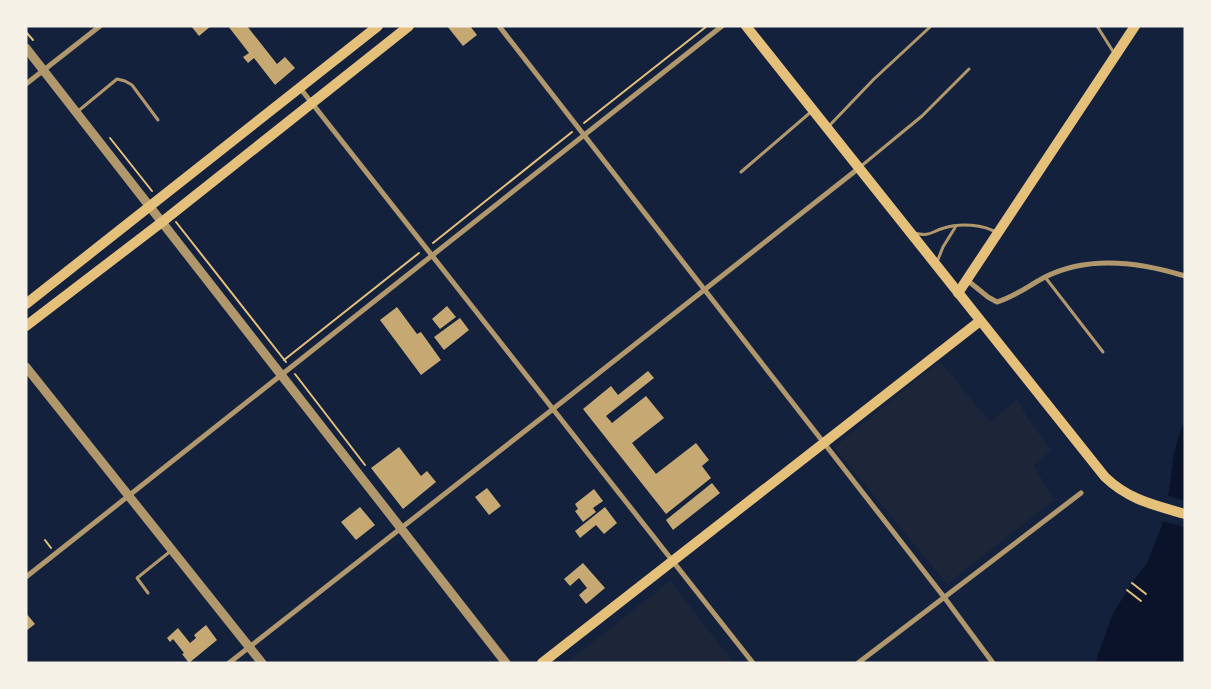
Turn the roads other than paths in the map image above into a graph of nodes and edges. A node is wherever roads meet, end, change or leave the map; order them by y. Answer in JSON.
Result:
{"nodes":[{"id":1,"x":100,"y":26,"type":"edge"},
{"id":2,"x":378,"y":26,"type":"edge"},
{"id":3,"x":409,"y":26,"type":"edge"},
{"id":4,"x":499,"y":26,"type":"edge"},
{"id":5,"x":722,"y":26,"type":"edge"},
{"id":6,"x":746,"y":26,"type":"edge"},
{"id":7,"x":1097,"y":26,"type":"edge"},
{"id":8,"x":1135,"y":26,"type":"edge"},
{"id":9,"x":930,"y":27,"type":"edge"},
{"id":10,"x":26,"y":48,"type":"edge"},
{"id":11,"x":1116,"y":55,"type":"junction"},
{"id":12,"x":969,"y":69,"type":"dead end"},
{"id":13,"x":43,"y":70,"type":"junction"},
{"id":14,"x":26,"y":84,"type":"edge"},
{"id":15,"x":300,"y":88,"type":"junction"},
{"id":16,"x":312,"y":103,"type":"junction"},
{"id":17,"x":813,"y":111,"type":"junction"},
{"id":18,"x":76,"y":112,"type":"junction"},
{"id":19,"x":158,"y":120,"type":"dead end"},
{"id":20,"x":826,"y":128,"type":"junction"},
{"id":21,"x":584,"y":136,"type":"junction"},
{"id":22,"x":859,"y":168,"type":"junction"},
{"id":23,"x":741,"y":172,"type":"dead end"},
{"id":24,"x":150,"y":207,"type":"junction"},
{"id":25,"x":162,"y":222,"type":"junction"},
{"id":26,"x":957,"y":226,"type":"junction"},
{"id":27,"x":909,"y":232,"type":"junction"},
{"id":28,"x":998,"y":233,"type":"junction"},
{"id":29,"x":432,"y":256,"type":"junction"},
{"id":30,"x":936,"y":265,"type":"junction"},
{"id":31,"x":1185,"y":276,"type":"edge"},
{"id":32,"x":1045,"y":277,"type":"junction"},
{"id":33,"x":967,"y":280,"type":"junction"},
{"id":34,"x":704,"y":289,"type":"junction"},
{"id":35,"x":958,"y":293,"type":"junction"},
{"id":36,"x":26,"y":304,"type":"edge"},
{"id":37,"x":980,"y":321,"type":"junction"},
{"id":38,"x":26,"y":326,"type":"edge"},
{"id":39,"x":1103,"y":352,"type":"dead end"},
{"id":40,"x":26,"y":367,"type":"edge"},
{"id":41,"x":282,"y":375,"type":"junction"},
{"id":42,"x":553,"y":409,"type":"junction"},
{"id":43,"x":823,"y":442,"type":"junction"},
{"id":44,"x":1081,"y":493,"type":"dead end"},
{"id":45,"x":129,"y":496,"type":"junction"},
{"id":46,"x":1185,"y":514,"type":"edge"},
{"id":47,"x":402,"y":528,"type":"junction"},
{"id":48,"x":172,"y":550,"type":"junction"},
{"id":49,"x":673,"y":561,"type":"junction"},
{"id":50,"x":26,"y":577,"type":"edge"},
{"id":51,"x":148,"y":593,"type":"dead end"},
{"id":52,"x":944,"y":597,"type":"junction"},
{"id":53,"x":249,"y":647,"type":"junction"},
{"id":54,"x":229,"y":663,"type":"edge"},
{"id":55,"x":262,"y":663,"type":"edge"},
{"id":56,"x":506,"y":663,"type":"edge"},
{"id":57,"x":542,"y":663,"type":"edge"},
{"id":58,"x":752,"y":663,"type":"edge"},
{"id":59,"x":858,"y":663,"type":"edge"},
{"id":60,"x":993,"y":663,"type":"edge"}],
"edges":[{"from":1,"to":13,"type":"street"},
{"from":2,"to":15,"type":"main road"},
{"from":3,"to":16,"type":"main road"},
{"from":4,"to":21,"type":"street"},
{"from":5,"to":21,"type":"street"},
{"from":6,"to":17,"type":"main road"},
{"from":7,"to":11,"type":"lane"},
{"from":8,"to":11,"type":"main road"},
{"from":9,"to":20,"type":"lane"},
{"from":10,"to":13,"type":"street"},
{"from":11,"to":28,"type":"main road"},
{"from":12,"to":22,"type":"lane"},
{"from":13,"to":14,"type":"street"},
{"from":13,"to":18,"type":"street"},
{"from":15,"to":16,"type":"street"},
{"from":15,"to":24,"type":"main road"},
{"from":16,"to":25,"type":"main road"},
{"from":16,"to":29,"type":"street"},
{"from":17,"to":20,"type":"main road"},
{"from":17,"to":23,"type":"lane"},
{"from":18,"to":19,"type":"lane"},
{"from":18,"to":24,"type":"street"},
{"from":20,"to":22,"type":"main road"},
{"from":21,"to":29,"type":"street"},
{"from":21,"to":34,"type":"street"},
{"from":22,"to":27,"type":"main road"},
{"from":22,"to":34,"type":"street"},
{"from":24,"to":25,"type":"street"},
{"from":24,"to":36,"type":"main road"},
{"from":25,"to":38,"type":"main road"},
{"from":25,"to":41,"type":"street"},
{"from":26,"to":27,"type":"lane"},
{"from":26,"to":28,"type":"lane"},
{"from":26,"to":30,"type":"lane"},
{"from":27,"to":30,"type":"main road"},
{"from":28,"to":33,"type":"main road"},
{"from":29,"to":41,"type":"street"},
{"from":29,"to":42,"type":"street"},
{"from":30,"to":35,"type":"main road"},
{"from":31,"to":32,"type":"street"},
{"from":32,"to":33,"type":"street"},
{"from":32,"to":39,"type":"lane"},
{"from":33,"to":35,"type":"main road"},
{"from":34,"to":42,"type":"street"},
{"from":34,"to":43,"type":"street"},
{"from":35,"to":37,"type":"main road"},
{"from":37,"to":43,"type":"main road"},
{"from":37,"to":46,"type":"main road"},
{"from":40,"to":45,"type":"street"},
{"from":41,"to":45,"type":"street"},
{"from":41,"to":47,"type":"street"},
{"from":42,"to":47,"type":"street"},
{"from":42,"to":49,"type":"street"},
{"from":43,"to":49,"type":"main road"},
{"from":43,"to":52,"type":"street"},
{"from":44,"to":52,"type":"street"},
{"from":45,"to":48,"type":"street"},
{"from":45,"to":50,"type":"street"},
{"from":47,"to":53,"type":"street"},
{"from":47,"to":56,"type":"street"},
{"from":48,"to":51,"type":"lane"},
{"from":48,"to":53,"type":"street"},
{"from":49,"to":57,"type":"main road"},
{"from":49,"to":58,"type":"street"},
{"from":52,"to":59,"type":"street"},
{"from":52,"to":60,"type":"street"},
{"from":53,"to":54,"type":"street"},
{"from":53,"to":55,"type":"street"}]}
